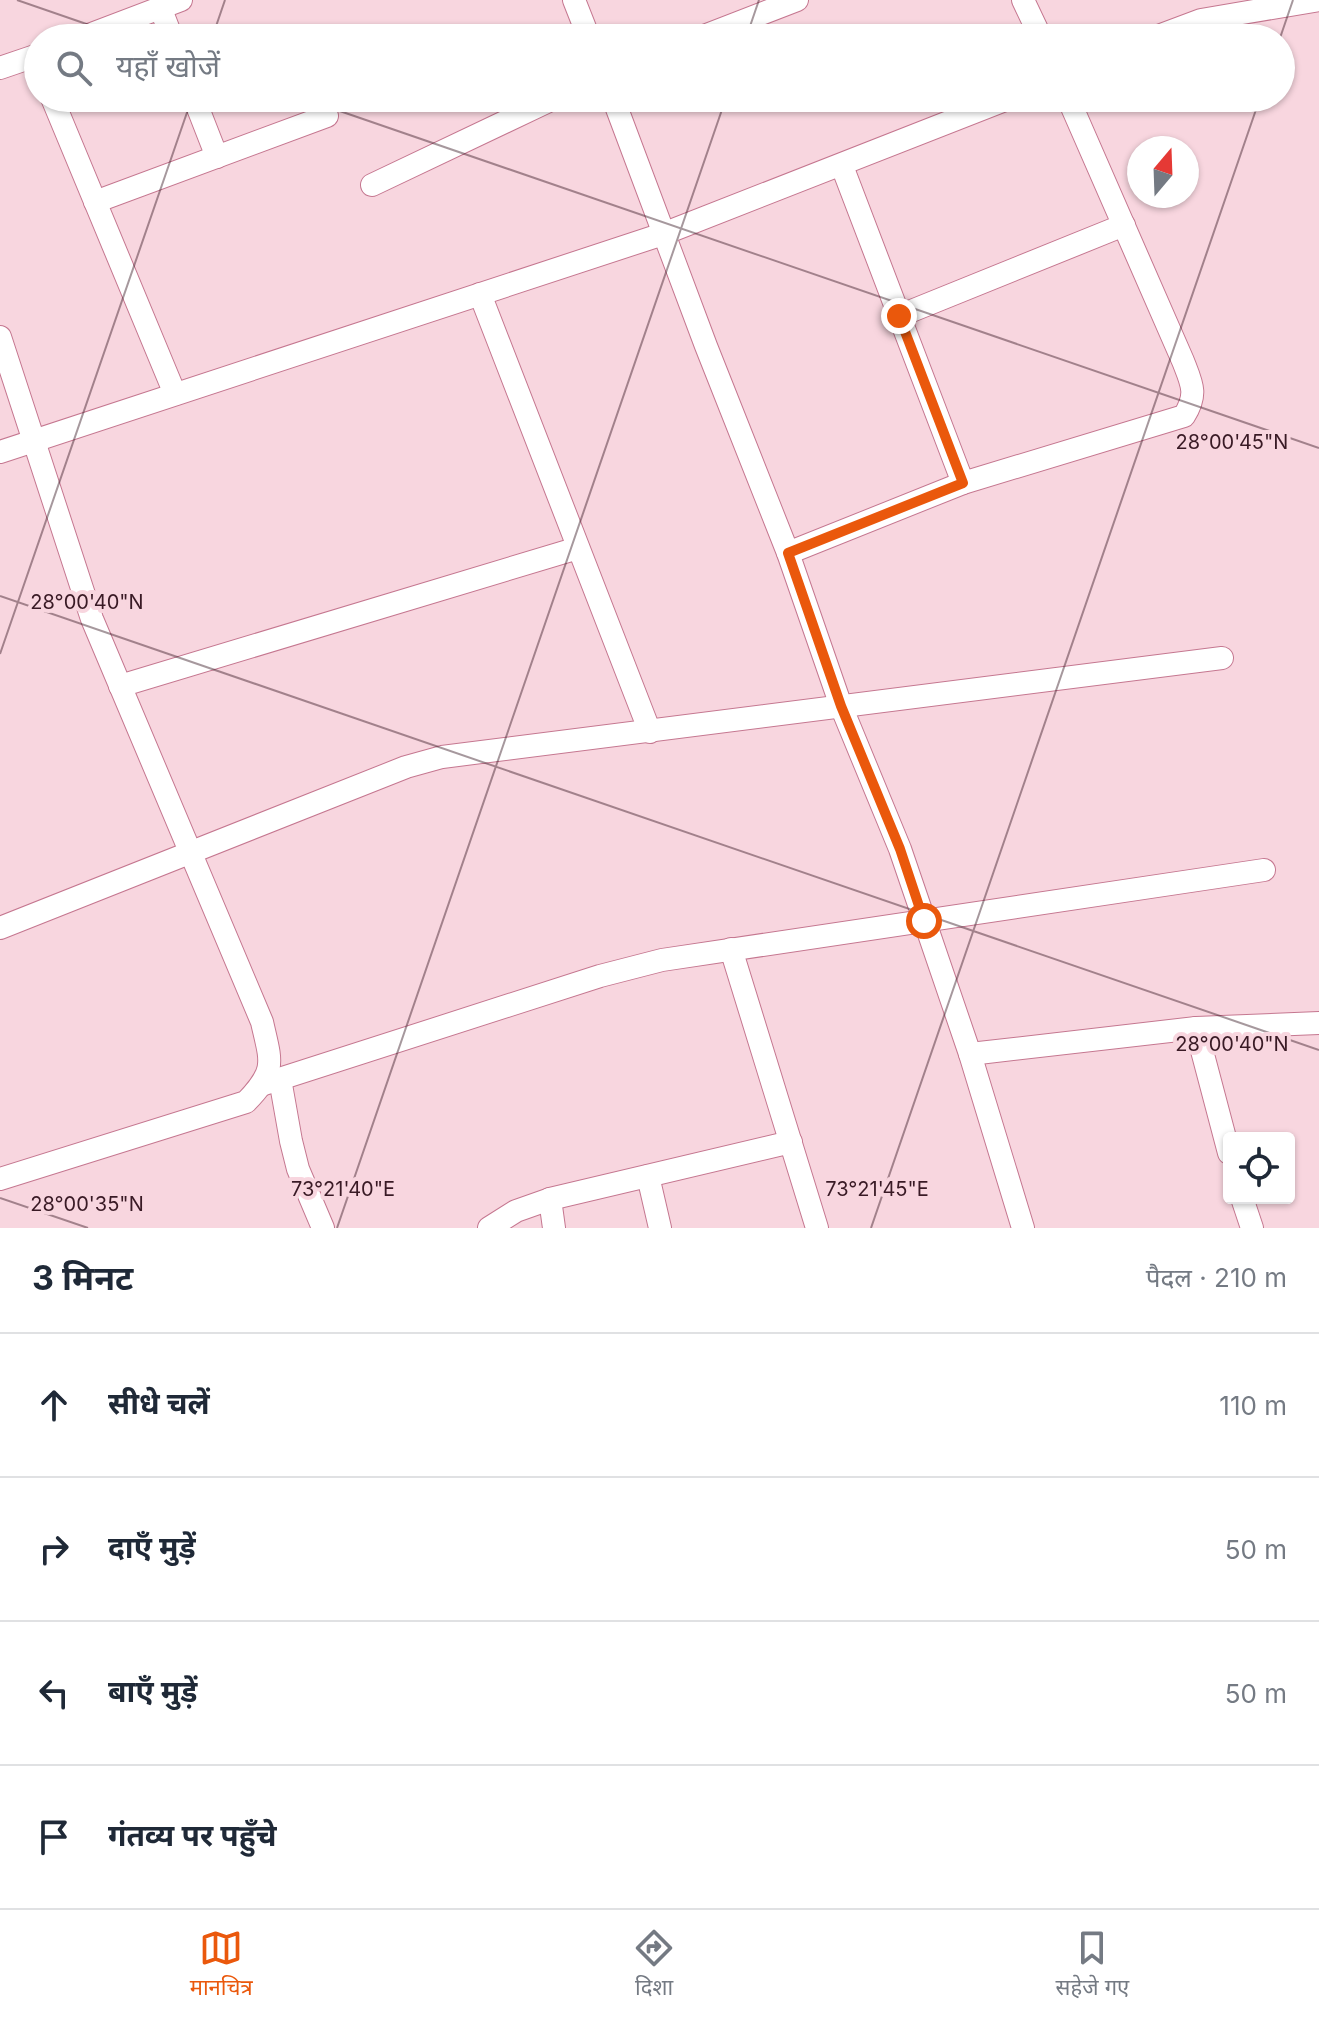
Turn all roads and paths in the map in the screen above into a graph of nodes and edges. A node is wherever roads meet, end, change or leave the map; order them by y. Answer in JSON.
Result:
{"nodes":[{"id":1,"x":574,"y":0,"type":"edge"},
{"id":2,"x":797,"y":0,"type":"edge"},
{"id":3,"x":1023,"y":0,"type":"edge"},
{"id":4,"x":1319,"y":0,"type":"edge"},
{"id":5,"x":172,"y":2,"type":"edge"},
{"id":6,"x":116,"y":24,"type":"edge"},
{"id":7,"x":172,"y":24,"type":"edge"},
{"id":8,"x":583,"y":24,"type":"edge"},
{"id":9,"x":735,"y":24,"type":"edge"},
{"id":10,"x":1034,"y":24,"type":"edge"},
{"id":11,"x":1190,"y":24,"type":"edge"},
{"id":12,"x":24,"y":62,"type":"edge"},
{"id":13,"x":0,"y":68,"type":"edge"},
{"id":14,"x":58,"y":112,"type":"edge"},
{"id":15,"x":199,"y":112,"type":"edge"},
{"id":16,"x":526,"y":112,"type":"edge"},
{"id":17,"x":618,"y":112,"type":"edge"},
{"id":18,"x":975,"y":112,"type":"edge"},
{"id":19,"x":1074,"y":112,"type":"edge"},
{"id":20,"x":327,"y":116,"type":"dead end"},
{"id":21,"x":217,"y":157,"type":"junction"},
{"id":22,"x":842,"y":166,"type":"junction"},
{"id":23,"x":372,"y":185,"type":"dead end"},
{"id":24,"x":95,"y":202,"type":"junction"},
{"id":25,"x":1124,"y":225,"type":"junction"},
{"id":26,"x":663,"y":234,"type":"junction"},
{"id":27,"x":480,"y":294,"type":"junction"},
{"id":28,"x":899,"y":316,"type":"junction"},
{"id":29,"x":0,"y":337,"type":"edge"},
{"id":30,"x":175,"y":394,"type":"junction"},
{"id":31,"x":33,"y":441,"type":"junction"},
{"id":32,"x":0,"y":452,"type":"edge"},
{"id":33,"x":963,"y":483,"type":"junction"},
{"id":34,"x":578,"y":548,"type":"junction"},
{"id":35,"x":788,"y":553,"type":"junction"},
{"id":36,"x":1222,"y":658,"type":"dead end"},
{"id":37,"x":120,"y":686,"type":"junction"},
{"id":38,"x":841,"y":706,"type":"junction"},
{"id":39,"x":650,"y":732,"type":"junction"},
{"id":40,"x":191,"y":854,"type":"junction"},
{"id":41,"x":1264,"y":870,"type":"dead end"},
{"id":42,"x":924,"y":921,"type":"junction"},
{"id":43,"x":0,"y":928,"type":"edge"},
{"id":44,"x":731,"y":949,"type":"junction"},
{"id":45,"x":1319,"y":1023,"type":"edge"},
{"id":46,"x":1196,"y":1028,"type":"junction"},
{"id":47,"x":970,"y":1054,"type":"junction"},
{"id":48,"x":272,"y":1081,"type":"junction"},
{"id":49,"x":1223,"y":1132,"type":"edge"},
{"id":50,"x":791,"y":1142,"type":"junction"},
{"id":51,"x":648,"y":1176,"type":"junction"},
{"id":52,"x":0,"y":1179,"type":"edge"},
{"id":53,"x":550,"y":1199,"type":"junction"},
{"id":54,"x":1244,"y":1204,"type":"edge"},
{"id":55,"x":323,"y":1228,"type":"edge"},
{"id":56,"x":489,"y":1228,"type":"edge"},
{"id":57,"x":554,"y":1228,"type":"edge"},
{"id":58,"x":660,"y":1228,"type":"edge"},
{"id":59,"x":817,"y":1228,"type":"edge"},
{"id":60,"x":1023,"y":1228,"type":"edge"},
{"id":61,"x":1252,"y":1228,"type":"edge"}],
"edges":[{"from":1,"to":8,"type":"street"},
{"from":2,"to":9,"type":"street"},
{"from":3,"to":10,"type":"street"},
{"from":4,"to":11,"type":"street"},
{"from":5,"to":6,"type":"street"},
{"from":5,"to":7,"type":"street"},
{"from":12,"to":13,"type":"street"},
{"from":14,"to":24,"type":"street"},
{"from":15,"to":21,"type":"street"},
{"from":16,"to":23,"type":"street"},
{"from":17,"to":26,"type":"street"},
{"from":18,"to":22,"type":"street"},
{"from":19,"to":25,"type":"street"},
{"from":20,"to":21,"type":"street"},
{"from":21,"to":24,"type":"street"},
{"from":22,"to":26,"type":"street"},
{"from":22,"to":28,"type":"street"},
{"from":24,"to":30,"type":"street"},
{"from":25,"to":28,"type":"street"},
{"from":25,"to":33,"type":"street"},
{"from":26,"to":27,"type":"street"},
{"from":26,"to":35,"type":"street"},
{"from":27,"to":30,"type":"street"},
{"from":27,"to":34,"type":"street"},
{"from":28,"to":33,"type":"street"},
{"from":29,"to":31,"type":"street"},
{"from":30,"to":31,"type":"street"},
{"from":31,"to":32,"type":"street"},
{"from":31,"to":37,"type":"street"},
{"from":33,"to":35,"type":"street"},
{"from":34,"to":37,"type":"street"},
{"from":34,"to":39,"type":"street"},
{"from":35,"to":38,"type":"street"},
{"from":36,"to":38,"type":"street"},
{"from":37,"to":40,"type":"street"},
{"from":38,"to":39,"type":"street"},
{"from":38,"to":42,"type":"street"},
{"from":39,"to":40,"type":"street"},
{"from":40,"to":43,"type":"street"},
{"from":40,"to":48,"type":"street"},
{"from":41,"to":42,"type":"street"},
{"from":42,"to":44,"type":"street"},
{"from":42,"to":47,"type":"street"},
{"from":44,"to":48,"type":"street"},
{"from":44,"to":50,"type":"street"},
{"from":45,"to":46,"type":"street"},
{"from":46,"to":47,"type":"street"},
{"from":46,"to":49,"type":"street"},
{"from":47,"to":60,"type":"street"},
{"from":48,"to":52,"type":"street"},
{"from":48,"to":55,"type":"street"},
{"from":50,"to":51,"type":"street"},
{"from":50,"to":59,"type":"street"},
{"from":51,"to":53,"type":"street"},
{"from":51,"to":58,"type":"street"},
{"from":53,"to":56,"type":"street"},
{"from":53,"to":57,"type":"street"},
{"from":54,"to":61,"type":"street"}]}
